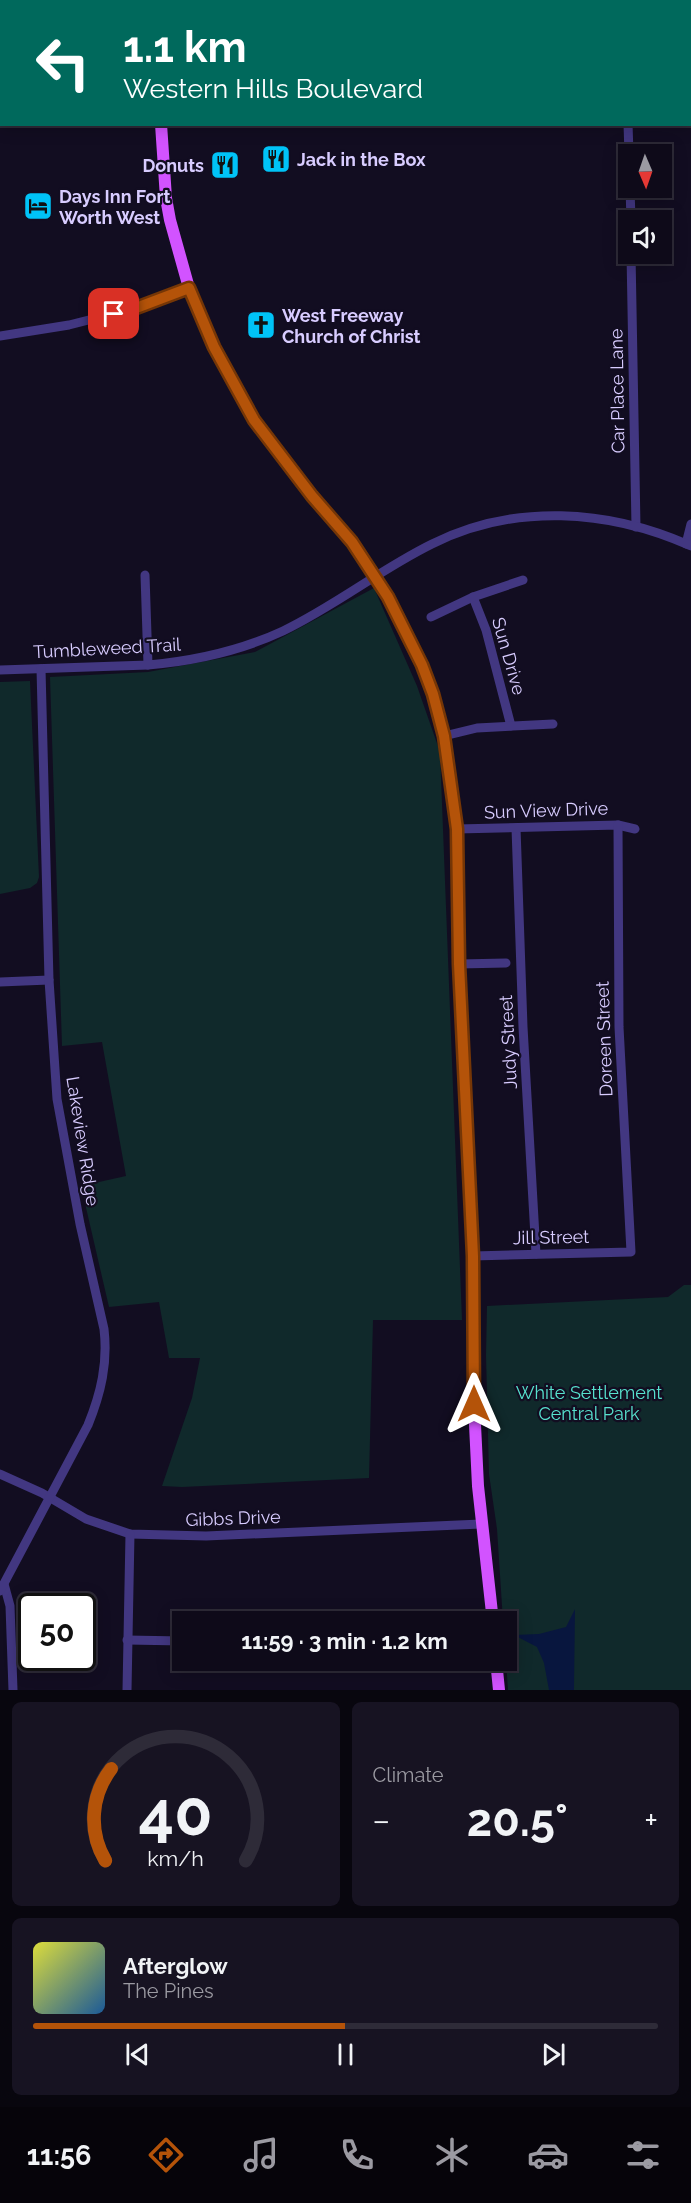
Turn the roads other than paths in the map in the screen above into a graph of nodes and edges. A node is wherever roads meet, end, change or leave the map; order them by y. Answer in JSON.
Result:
{"nodes":[{"id":1,"x":162,"y":126,"type":"edge"},
{"id":2,"x":628,"y":126,"type":"edge"},
{"id":3,"x":629,"y":144,"type":"edge"},
{"id":4,"x":631,"y":264,"type":"edge"},
{"id":5,"x":189,"y":288,"type":"junction"},
{"id":6,"x":0,"y":336,"type":"edge"},
{"id":7,"x":691,"y":524,"type":"edge"},
{"id":8,"x":636,"y":527,"type":"junction"},
{"id":9,"x":688,"y":545,"type":"edge"},
{"id":10,"x":145,"y":575,"type":"dead end"},
{"id":11,"x":376,"y":577,"type":"junction"},
{"id":12,"x":523,"y":580,"type":"dead end"},
{"id":13,"x":473,"y":597,"type":"junction"},
{"id":14,"x":431,"y":617,"type":"dead end"},
{"id":15,"x":148,"y":665,"type":"junction"},
{"id":16,"x":0,"y":669,"type":"edge"},
{"id":17,"x":41,"y":669,"type":"junction"},
{"id":18,"x":553,"y":724,"type":"dead end"},
{"id":19,"x":511,"y":726,"type":"junction"},
{"id":20,"x":444,"y":736,"type":"junction"},
{"id":21,"x":618,"y":825,"type":"junction"},
{"id":22,"x":516,"y":828,"type":"junction"},
{"id":23,"x":457,"y":829,"type":"junction"},
{"id":24,"x":635,"y":829,"type":"dead end"},
{"id":25,"x":506,"y":963,"type":"dead end"},
{"id":26,"x":459,"y":964,"type":"junction"},
{"id":27,"x":49,"y":980,"type":"junction"},
{"id":28,"x":0,"y":981,"type":"edge"},
{"id":29,"x":631,"y":1252,"type":"joint"},
{"id":30,"x":536,"y":1254,"type":"junction"},
{"id":31,"x":473,"y":1256,"type":"junction"},
{"id":32,"x":0,"y":1474,"type":"edge"},
{"id":33,"x":50,"y":1498,"type":"junction"},
{"id":34,"x":481,"y":1524,"type":"junction"},
{"id":35,"x":130,"y":1534,"type":"junction"},
{"id":36,"x":2,"y":1587,"type":"edge"},
{"id":37,"x":491,"y":1611,"type":"edge"},
{"id":38,"x":127,"y":1640,"type":"junction"},
{"id":39,"x":172,"y":1641,"type":"edge"},
{"id":40,"x":497,"y":1671,"type":"edge"},
{"id":41,"x":12,"y":1690,"type":"edge"},
{"id":42,"x":127,"y":1690,"type":"edge"},
{"id":43,"x":499,"y":1690,"type":"edge"}],
"edges":[{"from":1,"to":5,"type":"main road"},
{"from":2,"to":3,"type":"street"},
{"from":4,"to":8,"type":"street","name":"Car Place Lane"},
{"from":5,"to":6,"type":"street"},
{"from":5,"to":11,"type":"main road"},
{"from":7,"to":9,"type":"street"},
{"from":8,"to":9,"type":"street","name":"Tumbleweed Trail"},
{"from":8,"to":11,"type":"street","name":"Tumbleweed Trail"},
{"from":10,"to":15,"type":"street"},
{"from":11,"to":15,"type":"street","name":"Tumbleweed Trail"},
{"from":11,"to":20,"type":"main road"},
{"from":12,"to":13,"type":"street"},
{"from":13,"to":14,"type":"street"},
{"from":13,"to":19,"type":"street","name":"Sun Drive"},
{"from":15,"to":17,"type":"street","name":"Tumbleweed Trail"},
{"from":16,"to":17,"type":"street","name":"Tumbleweed Trail"},
{"from":17,"to":27,"type":"street","name":"Lakeview Ridge"},
{"from":18,"to":19,"type":"street"},
{"from":19,"to":20,"type":"street"},
{"from":20,"to":23,"type":"main road"},
{"from":21,"to":22,"type":"street","name":"Sun View Drive"},
{"from":21,"to":24,"type":"street","name":"Sun View Drive"},
{"from":21,"to":29,"type":"street","name":"Doreen Street"},
{"from":22,"to":23,"type":"street","name":"Sun View Drive"},
{"from":22,"to":30,"type":"street","name":"Judy Street"},
{"from":23,"to":26,"type":"main road"},
{"from":25,"to":26,"type":"street"},
{"from":26,"to":31,"type":"main road"},
{"from":27,"to":28,"type":"street"},
{"from":27,"to":33,"type":"street","name":"Lakeview Ridge"},
{"from":29,"to":30,"type":"street","name":"Jill Street"},
{"from":30,"to":31,"type":"street","name":"Jill Street"},
{"from":31,"to":34,"type":"main road"},
{"from":32,"to":33,"type":"street","name":"Gibbs Drive"},
{"from":33,"to":35,"type":"street","name":"Gibbs Drive"},
{"from":33,"to":36,"type":"street","name":"Lakeview Ridge"},
{"from":34,"to":35,"type":"street","name":"Gibbs Drive"},
{"from":34,"to":37,"type":"main road"},
{"from":35,"to":38,"type":"street"},
{"from":36,"to":41,"type":"street"},
{"from":38,"to":39,"type":"street"},
{"from":38,"to":42,"type":"street"},
{"from":40,"to":43,"type":"main road"}]}
